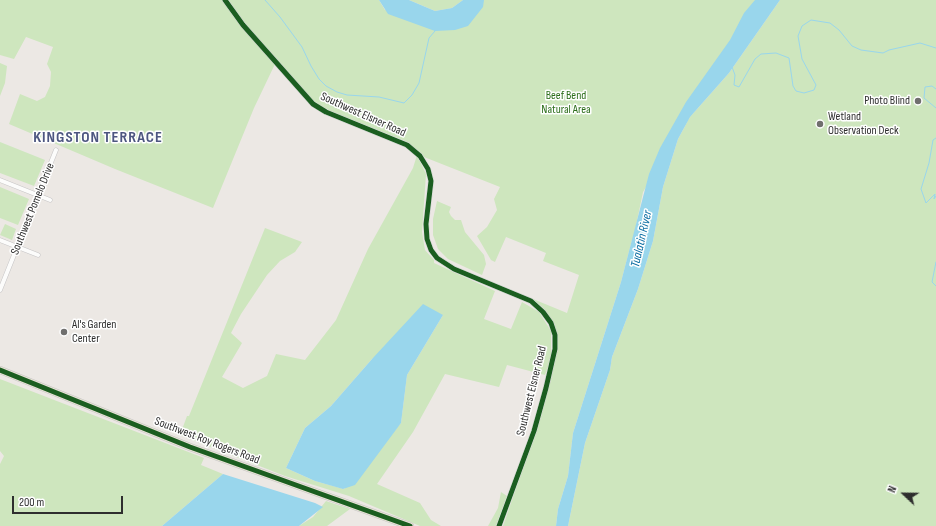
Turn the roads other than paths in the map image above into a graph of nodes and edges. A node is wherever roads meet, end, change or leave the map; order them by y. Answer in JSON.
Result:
{"nodes":[{"id":1,"x":225,"y":0,"type":"edge"},
{"id":2,"x":56,"y":150,"type":"dead end"},
{"id":3,"x":0,"y":180,"type":"edge"},
{"id":4,"x":38,"y":195,"type":"junction"},
{"id":5,"x":50,"y":200,"type":"dead end"},
{"id":6,"x":0,"y":240,"type":"edge"},
{"id":7,"x":17,"y":247,"type":"junction"},
{"id":8,"x":38,"y":255,"type":"dead end"},
{"id":9,"x":0,"y":290,"type":"edge"},
{"id":10,"x":0,"y":370,"type":"edge"},
{"id":11,"x":410,"y":526,"type":"edge"},
{"id":12,"x":499,"y":526,"type":"edge"}],
"edges":[{"from":1,"to":12,"type":"street","name":"Southwest Elsner Road"},
{"from":2,"to":4,"type":"street","name":"Southwest Pomelo Drive"},
{"from":3,"to":4,"type":"street"},
{"from":4,"to":5,"type":"street"},
{"from":4,"to":7,"type":"street","name":"Southwest Pomelo Drive"},
{"from":6,"to":7,"type":"street"},
{"from":7,"to":8,"type":"street"},
{"from":7,"to":9,"type":"street","name":"Southwest Pomelo Drive"},
{"from":10,"to":11,"type":"main road","name":"Southwest Roy Rogers Road"}]}
